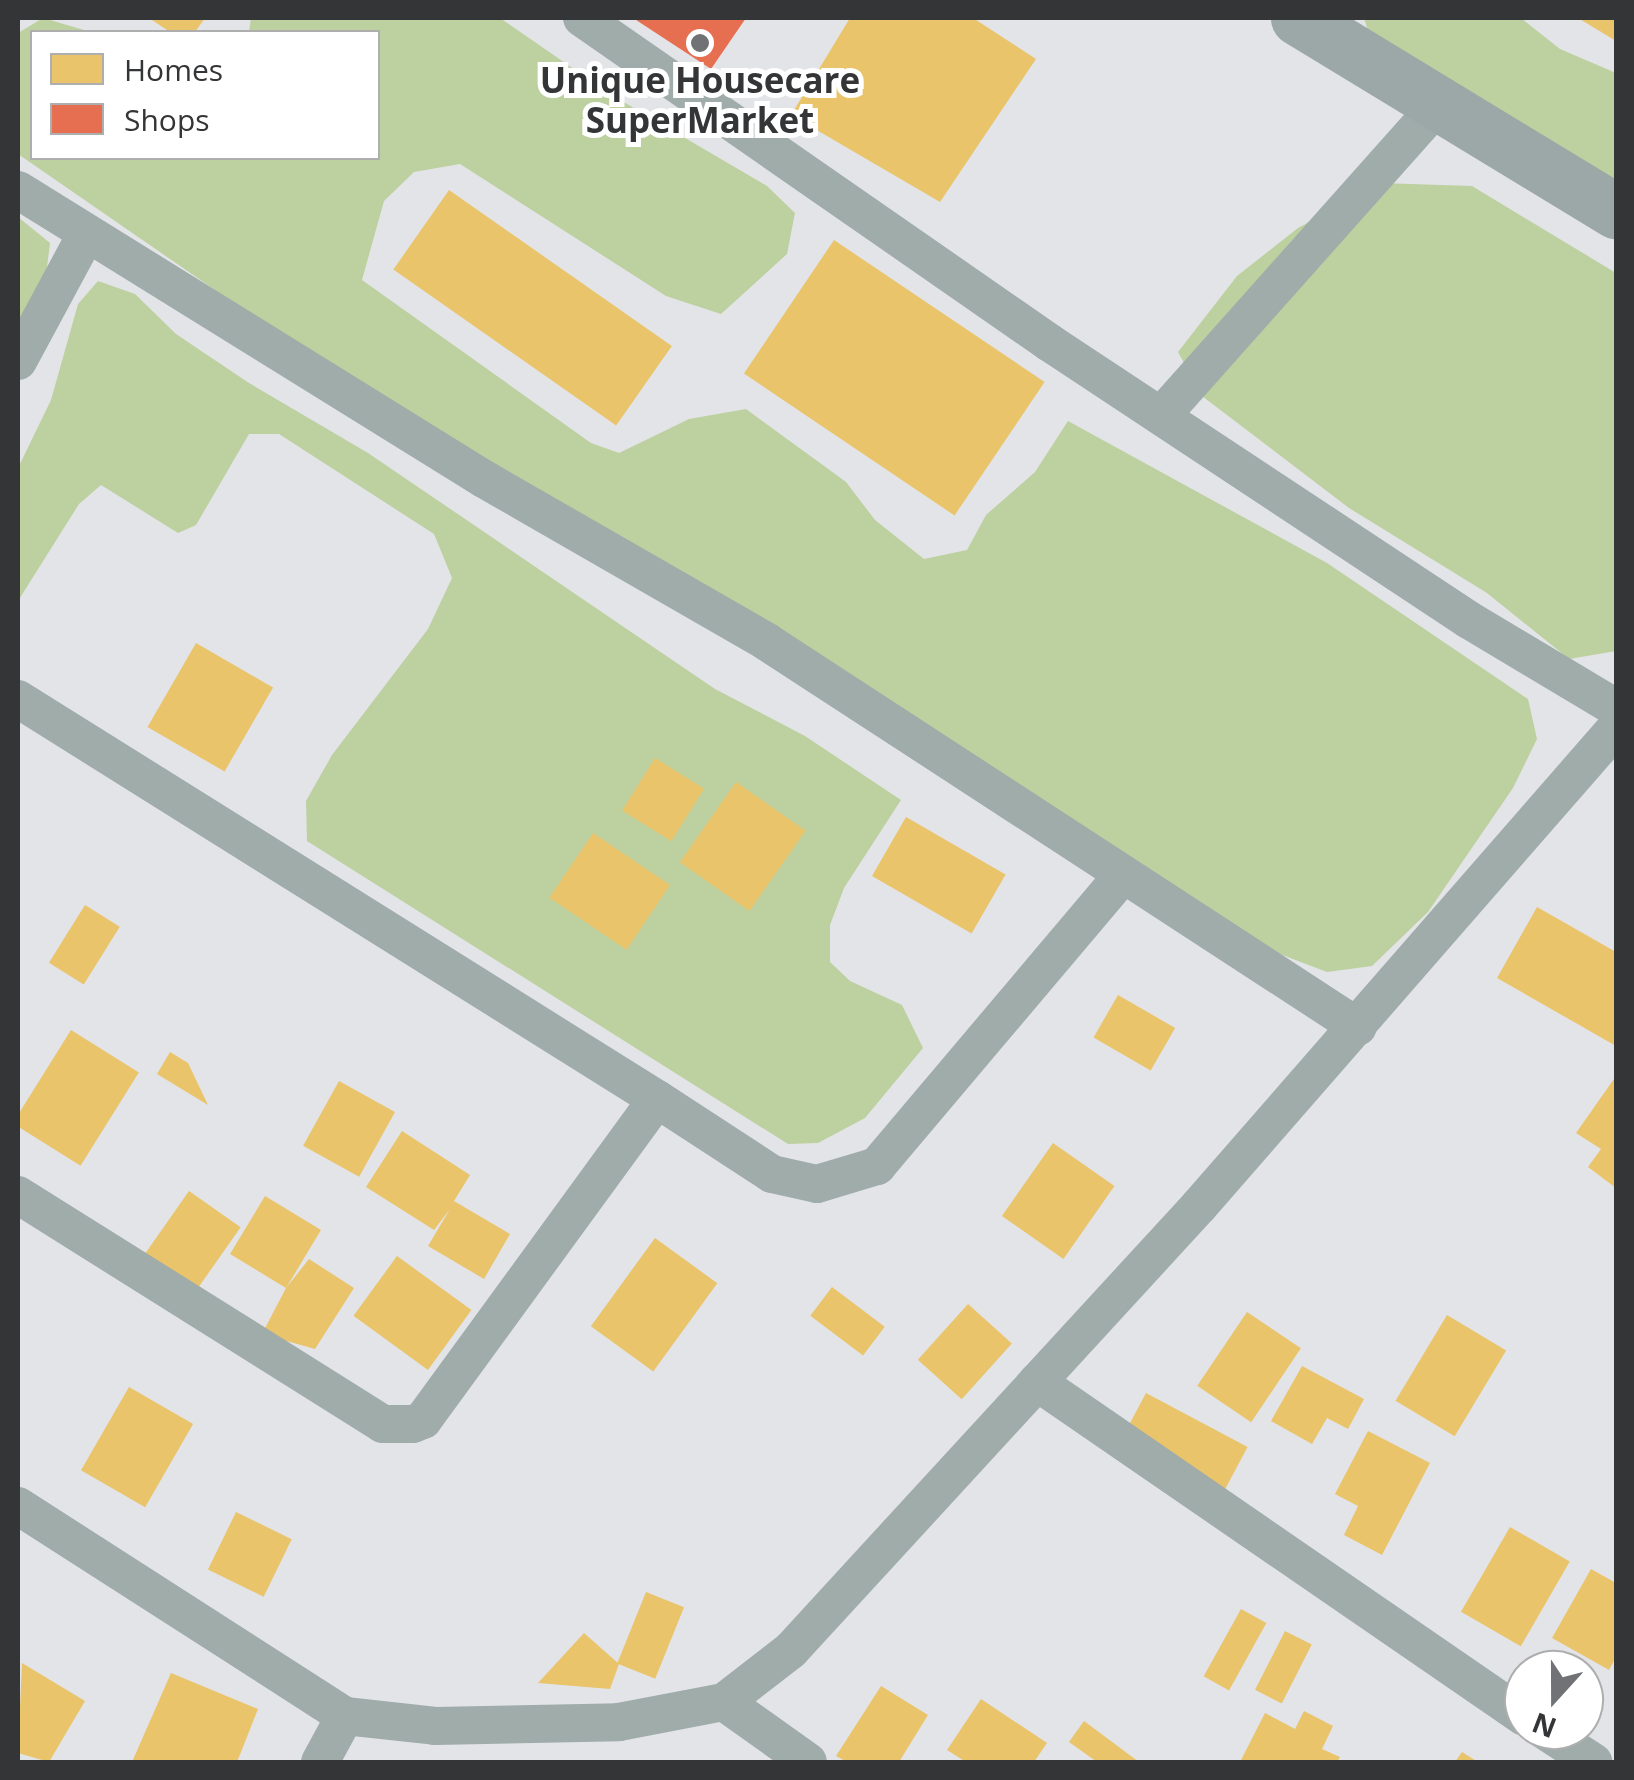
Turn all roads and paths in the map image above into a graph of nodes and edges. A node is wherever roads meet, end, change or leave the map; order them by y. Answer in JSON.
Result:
{"nodes":[{"id":1,"x":582,"y":18,"type":"edge"},
{"id":2,"x":1321,"y":23,"type":"edge"},
{"id":3,"x":1440,"y":103,"type":"junction"},
{"id":4,"x":18,"y":190,"type":"edge"},
{"id":5,"x":1616,"y":211,"type":"edge"},
{"id":6,"x":87,"y":233,"type":"junction"},
{"id":7,"x":18,"y":361,"type":"edge"},
{"id":8,"x":1161,"y":416,"type":"junction"},
{"id":9,"x":18,"y":699,"type":"edge"},
{"id":10,"x":1616,"y":708,"type":"edge"},
{"id":11,"x":1616,"y":728,"type":"edge"},
{"id":12,"x":1122,"y":876,"type":"junction"},
{"id":13,"x":1358,"y":1027,"type":"junction"},
{"id":14,"x":657,"y":1099,"type":"junction"},
{"id":15,"x":18,"y":1195,"type":"edge"},
{"id":16,"x":1037,"y":1382,"type":"junction"},
{"id":17,"x":18,"y":1506,"type":"edge"},
{"id":18,"x":724,"y":1702,"type":"junction"},
{"id":19,"x":1504,"y":1703,"type":"edge"},
{"id":20,"x":345,"y":1716,"type":"junction"},
{"id":21,"x":320,"y":1762,"type":"edge"},
{"id":22,"x":808,"y":1762,"type":"edge"}],
"edges":[{"from":1,"to":8,"type":"street"},
{"from":2,"to":3,"type":"highway"},
{"from":3,"to":5,"type":"highway"},
{"from":3,"to":8,"type":"street"},
{"from":4,"to":6,"type":"street"},
{"from":6,"to":7,"type":"street"},
{"from":6,"to":12,"type":"street"},
{"from":8,"to":10,"type":"street"},
{"from":9,"to":14,"type":"street"},
{"from":11,"to":13,"type":"street"},
{"from":12,"to":13,"type":"street"},
{"from":12,"to":14,"type":"street"},
{"from":13,"to":16,"type":"street"},
{"from":14,"to":15,"type":"street"},
{"from":16,"to":18,"type":"street"},
{"from":16,"to":19,"type":"street"},
{"from":17,"to":20,"type":"street"},
{"from":18,"to":20,"type":"street"},
{"from":18,"to":22,"type":"street"},
{"from":20,"to":21,"type":"street"}]}
